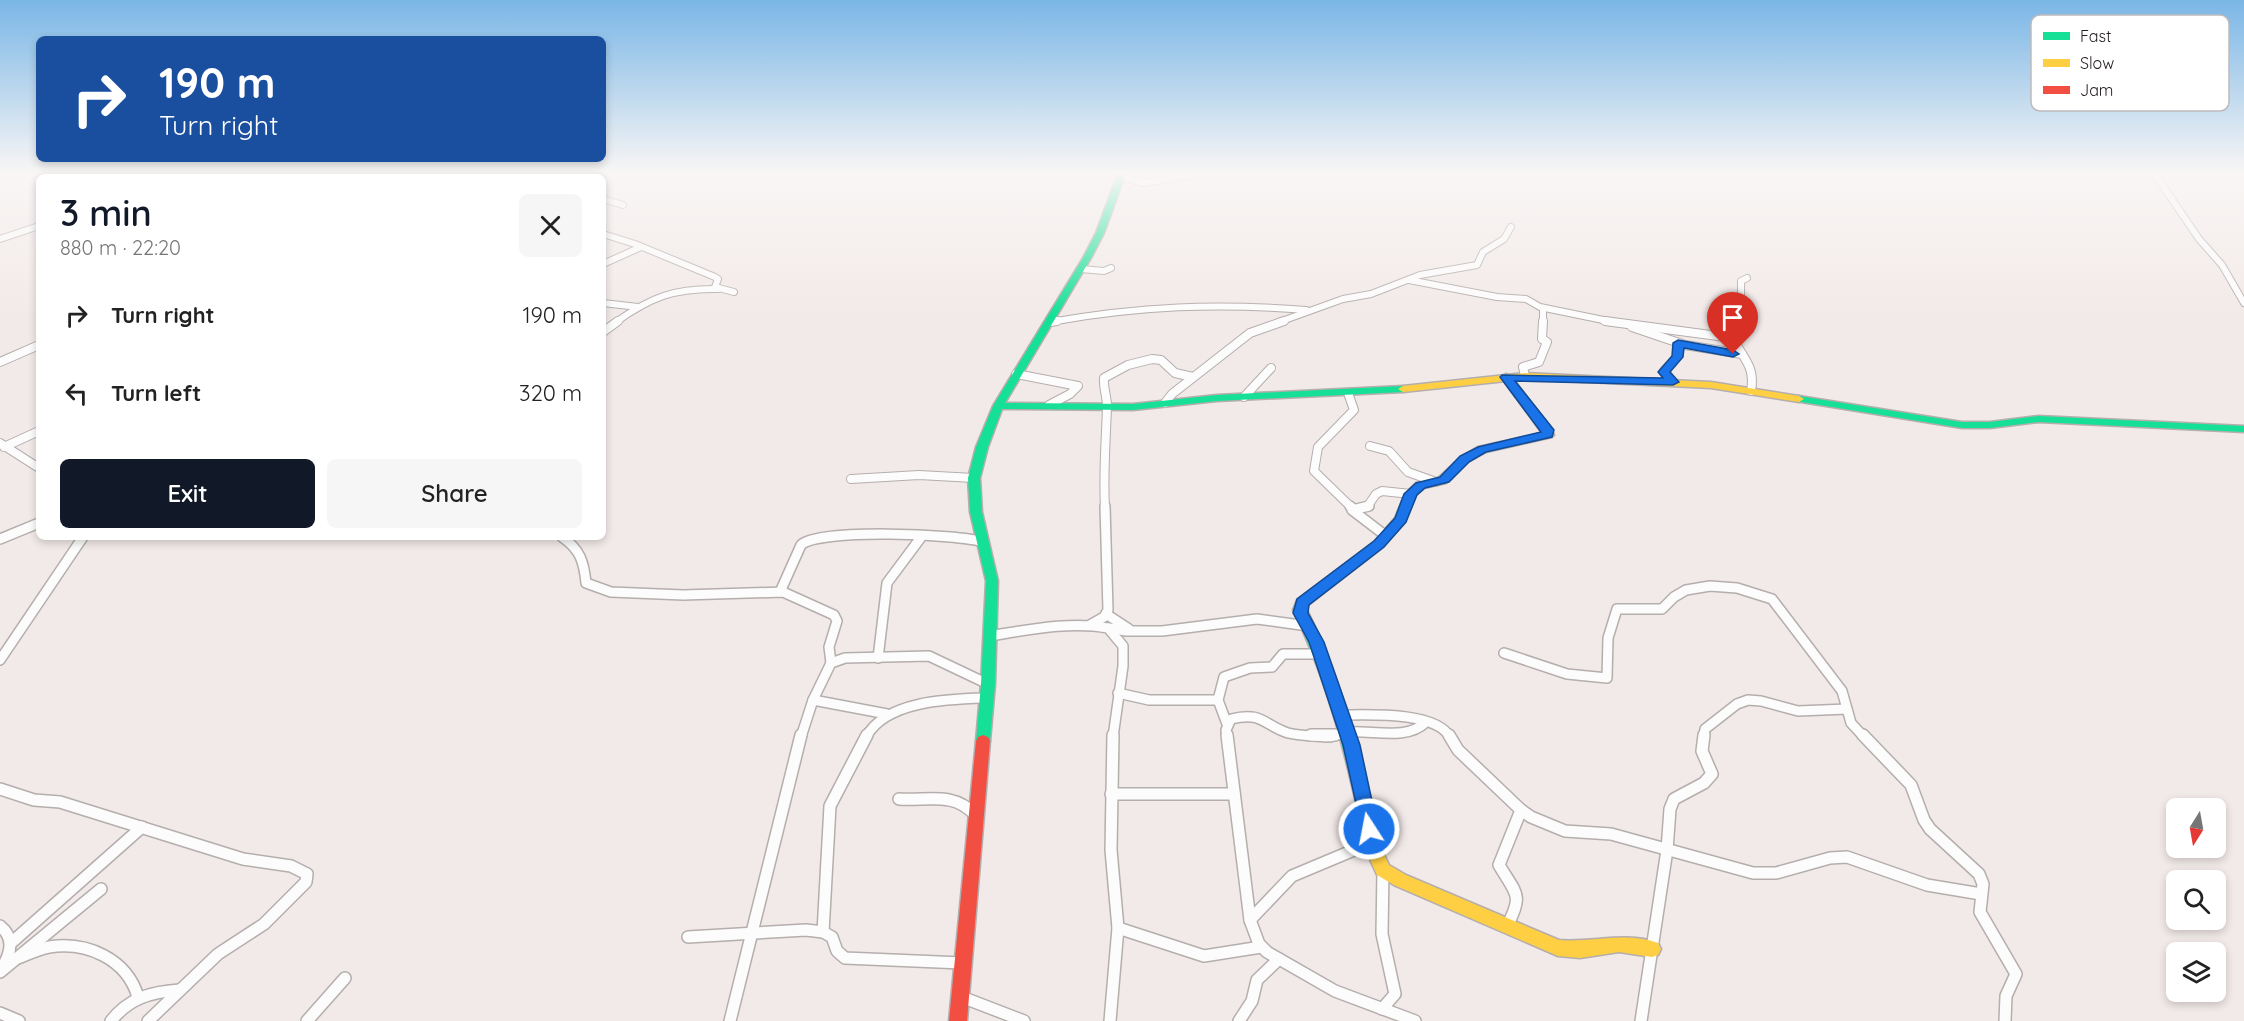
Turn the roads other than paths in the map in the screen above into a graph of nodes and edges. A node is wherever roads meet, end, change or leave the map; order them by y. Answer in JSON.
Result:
{"nodes":[{"id":1,"x":1104,"y":221,"type":"edge"},
{"id":2,"x":2187,"y":221,"type":"edge"},
{"id":3,"x":36,"y":227,"type":"edge"},
{"id":4,"x":1511,"y":227,"type":"dead end"},
{"id":5,"x":606,"y":235,"type":"edge"},
{"id":6,"x":0,"y":239,"type":"edge"},
{"id":7,"x":641,"y":247,"type":"junction"},
{"id":8,"x":606,"y":263,"type":"edge"},
{"id":9,"x":1081,"y":268,"type":"junction"},
{"id":10,"x":1111,"y":268,"type":"dead end"},
{"id":11,"x":1748,"y":278,"type":"dead end"},
{"id":12,"x":1409,"y":280,"type":"junction"},
{"id":13,"x":718,"y":289,"type":"junction"},
{"id":14,"x":734,"y":292,"type":"dead end"},
{"id":15,"x":606,"y":303,"type":"edge"},
{"id":16,"x":2244,"y":303,"type":"edge"},
{"id":17,"x":639,"y":307,"type":"junction"},
{"id":18,"x":1543,"y":308,"type":"junction"},
{"id":19,"x":1310,"y":310,"type":"junction"},
{"id":20,"x":1050,"y":322,"type":"junction"},
{"id":21,"x":1630,"y":325,"type":"junction"},
{"id":22,"x":606,"y":330,"type":"edge"},
{"id":23,"x":1733,"y":338,"type":"junction"},
{"id":24,"x":1678,"y":343,"type":"junction"},
{"id":25,"x":36,"y":346,"type":"edge"},
{"id":26,"x":36,"y":350,"type":"edge"},
{"id":27,"x":26,"y":351,"type":"junction"},
{"id":28,"x":1742,"y":354,"type":"junction"},
{"id":29,"x":0,"y":362,"type":"edge"},
{"id":30,"x":1271,"y":368,"type":"dead end"},
{"id":31,"x":1016,"y":374,"type":"junction"},
{"id":32,"x":1525,"y":376,"type":"junction"},
{"id":33,"x":1193,"y":377,"type":"junction"},
{"id":34,"x":1506,"y":377,"type":"junction"},
{"id":35,"x":1673,"y":382,"type":"junction"},
{"id":36,"x":1752,"y":391,"type":"junction"},
{"id":37,"x":1348,"y":393,"type":"junction"},
{"id":38,"x":1244,"y":397,"type":"junction"},
{"id":39,"x":1165,"y":403,"type":"junction"},
{"id":40,"x":1049,"y":405,"type":"junction"},
{"id":41,"x":998,"y":406,"type":"junction"},
{"id":42,"x":1107,"y":407,"type":"junction"},
{"id":43,"x":2244,"y":429,"type":"edge"},
{"id":44,"x":36,"y":433,"type":"edge"},
{"id":45,"x":2,"y":446,"type":"edge"},
{"id":46,"x":1370,"y":446,"type":"dead end"},
{"id":47,"x":36,"y":466,"type":"edge"},
{"id":48,"x":974,"y":478,"type":"junction"},
{"id":49,"x":851,"y":479,"type":"dead end"},
{"id":50,"x":1436,"y":482,"type":"junction"},
{"id":51,"x":1411,"y":494,"type":"junction"},
{"id":52,"x":1353,"y":509,"type":"junction"},
{"id":53,"x":36,"y":524,"type":"edge"},
{"id":54,"x":922,"y":536,"type":"junction"},
{"id":55,"x":1386,"y":536,"type":"junction"},
{"id":56,"x":0,"y":539,"type":"edge"},
{"id":57,"x":81,"y":540,"type":"edge"},
{"id":58,"x":566,"y":540,"type":"edge"},
{"id":59,"x":984,"y":542,"type":"junction"},
{"id":60,"x":780,"y":592,"type":"junction"},
{"id":61,"x":1106,"y":614,"type":"junction"},
{"id":62,"x":1090,"y":625,"type":"junction"},
{"id":63,"x":1308,"y":626,"type":"junction"},
{"id":64,"x":1104,"y":627,"type":"junction"},
{"id":65,"x":1131,"y":631,"type":"junction"},
{"id":66,"x":989,"y":636,"type":"junction"},
{"id":67,"x":1504,"y":653,"type":"dead end"},
{"id":68,"x":1321,"y":654,"type":"junction"},
{"id":69,"x":878,"y":658,"type":"junction"},
{"id":70,"x":0,"y":660,"type":"edge"},
{"id":71,"x":831,"y":663,"type":"junction"},
{"id":72,"x":988,"y":684,"type":"junction"},
{"id":73,"x":1118,"y":693,"type":"junction"},
{"id":74,"x":987,"y":698,"type":"junction"},
{"id":75,"x":813,"y":700,"type":"junction"},
{"id":76,"x":1218,"y":700,"type":"junction"},
{"id":77,"x":1847,"y":709,"type":"junction"},
{"id":78,"x":887,"y":714,"type":"junction"},
{"id":79,"x":1341,"y":715,"type":"junction"},
{"id":80,"x":1426,"y":722,"type":"junction"},
{"id":81,"x":1227,"y":724,"type":"junction"},
{"id":82,"x":1347,"y":732,"type":"junction"},
{"id":83,"x":0,"y":789,"type":"edge"},
{"id":84,"x":1111,"y":794,"type":"junction"},
{"id":85,"x":1234,"y":794,"type":"junction"},
{"id":86,"x":899,"y":799,"type":"dead end"},
{"id":87,"x":1521,"y":810,"type":"junction"},
{"id":88,"x":976,"y":816,"type":"junction"},
{"id":89,"x":142,"y":827,"type":"junction"},
{"id":90,"x":1369,"y":829,"type":"junction"},
{"id":91,"x":1667,"y":850,"type":"junction"},
{"id":92,"x":1383,"y":870,"type":"junction"},
{"id":93,"x":101,"y":889,"type":"dead end"},
{"id":94,"x":1981,"y":894,"type":"junction"},
{"id":95,"x":1250,"y":920,"type":"junction"},
{"id":96,"x":0,"y":926,"type":"edge"},
{"id":97,"x":1507,"y":926,"type":"junction"},
{"id":98,"x":1118,"y":928,"type":"junction"},
{"id":99,"x":823,"y":932,"type":"junction"},
{"id":100,"x":751,"y":933,"type":"junction"},
{"id":101,"x":688,"y":937,"type":"dead end"},
{"id":102,"x":11,"y":943,"type":"junction"},
{"id":103,"x":1261,"y":947,"type":"junction"},
{"id":104,"x":1652,"y":949,"type":"junction"},
{"id":105,"x":18,"y":958,"type":"junction"},
{"id":106,"x":1279,"y":959,"type":"junction"},
{"id":107,"x":962,"y":963,"type":"junction"},
{"id":108,"x":0,"y":972,"type":"edge"},
{"id":109,"x":345,"y":978,"type":"dead end"},
{"id":110,"x":179,"y":990,"type":"junction"},
{"id":111,"x":959,"y":996,"type":"junction"},
{"id":112,"x":138,"y":997,"type":"junction"},
{"id":113,"x":1382,"y":1009,"type":"junction"},
{"id":114,"x":0,"y":1013,"type":"edge"},
{"id":115,"x":1407,"y":1020,"type":"edge"},
{"id":116,"x":19,"y":1021,"type":"edge"},
{"id":117,"x":111,"y":1021,"type":"edge"},
{"id":118,"x":148,"y":1021,"type":"edge"},
{"id":119,"x":308,"y":1021,"type":"edge"},
{"id":120,"x":730,"y":1021,"type":"edge"},
{"id":121,"x":958,"y":1021,"type":"edge"},
{"id":122,"x":1024,"y":1021,"type":"edge"},
{"id":123,"x":1110,"y":1021,"type":"edge"},
{"id":124,"x":1239,"y":1021,"type":"edge"},
{"id":125,"x":1641,"y":1021,"type":"edge"},
{"id":126,"x":2005,"y":1021,"type":"edge"}],
"edges":[{"from":1,"to":9,"type":"street"},
{"from":2,"to":16,"type":"street"},
{"from":3,"to":6,"type":"street"},
{"from":4,"to":12,"type":"street"},
{"from":5,"to":7,"type":"street"},
{"from":7,"to":8,"type":"street"},
{"from":7,"to":13,"type":"street"},
{"from":9,"to":10,"type":"street"},
{"from":9,"to":20,"type":"street"},
{"from":11,"to":23,"type":"street"},
{"from":12,"to":18,"type":"street"},
{"from":12,"to":19,"type":"street"},
{"from":13,"to":14,"type":"street"},
{"from":13,"to":17,"type":"street"},
{"from":15,"to":17,"type":"street"},
{"from":17,"to":22,"type":"street"},
{"from":18,"to":21,"type":"street"},
{"from":18,"to":32,"type":"street"},
{"from":19,"to":20,"type":"street"},
{"from":19,"to":33,"type":"street"},
{"from":20,"to":31,"type":"street"},
{"from":21,"to":23,"type":"street"},
{"from":21,"to":24,"type":"street"},
{"from":23,"to":28,"type":"street"},
{"from":24,"to":28,"type":"street"},
{"from":24,"to":35,"type":"street"},
{"from":25,"to":27,"type":"street"},
{"from":26,"to":27,"type":"street"},
{"from":27,"to":29,"type":"street"},
{"from":28,"to":36,"type":"street"},
{"from":30,"to":38,"type":"street"},
{"from":31,"to":40,"type":"street"},
{"from":31,"to":41,"type":"street"},
{"from":32,"to":34,"type":"street"},
{"from":32,"to":35,"type":"street"},
{"from":33,"to":39,"type":"street"},
{"from":33,"to":42,"type":"street"},
{"from":34,"to":37,"type":"street"},
{"from":34,"to":50,"type":"street"},
{"from":35,"to":36,"type":"street"},
{"from":36,"to":43,"type":"street"},
{"from":37,"to":38,"type":"street"},
{"from":37,"to":52,"type":"street"},
{"from":38,"to":39,"type":"street"},
{"from":39,"to":42,"type":"street"},
{"from":40,"to":41,"type":"street"},
{"from":40,"to":42,"type":"street"},
{"from":41,"to":48,"type":"street"},
{"from":42,"to":61,"type":"street"},
{"from":44,"to":45,"type":"street"},
{"from":45,"to":47,"type":"street"},
{"from":46,"to":50,"type":"street"},
{"from":48,"to":49,"type":"street"},
{"from":48,"to":59,"type":"street"},
{"from":50,"to":51,"type":"street"},
{"from":51,"to":52,"type":"street"},
{"from":51,"to":55,"type":"street"},
{"from":52,"to":55,"type":"street"},
{"from":53,"to":56,"type":"street"},
{"from":54,"to":59,"type":"street"},
{"from":54,"to":60,"type":"street"},
{"from":54,"to":69,"type":"street"},
{"from":55,"to":63,"type":"street"},
{"from":57,"to":70,"type":"street"},
{"from":58,"to":60,"type":"street"},
{"from":59,"to":66,"type":"street"},
{"from":60,"to":71,"type":"street"},
{"from":61,"to":62,"type":"street"},
{"from":61,"to":65,"type":"street"},
{"from":62,"to":64,"type":"street"},
{"from":62,"to":66,"type":"street"},
{"from":63,"to":65,"type":"street"},
{"from":63,"to":68,"type":"street"},
{"from":64,"to":65,"type":"street"},
{"from":64,"to":73,"type":"street"},
{"from":66,"to":72,"type":"street"},
{"from":67,"to":77,"type":"street"},
{"from":68,"to":76,"type":"street"},
{"from":68,"to":79,"type":"street"},
{"from":69,"to":71,"type":"street"},
{"from":69,"to":72,"type":"street"},
{"from":71,"to":75,"type":"street"},
{"from":72,"to":74,"type":"street"},
{"from":73,"to":76,"type":"street"},
{"from":73,"to":84,"type":"street"},
{"from":74,"to":78,"type":"street"},
{"from":74,"to":88,"type":"street"},
{"from":75,"to":78,"type":"street"},
{"from":75,"to":100,"type":"street"},
{"from":76,"to":81,"type":"street"},
{"from":77,"to":91,"type":"street"},
{"from":77,"to":94,"type":"street"},
{"from":78,"to":99,"type":"street"},
{"from":79,"to":80,"type":"street"},
{"from":79,"to":82,"type":"street"},
{"from":80,"to":82,"type":"street"},
{"from":80,"to":87,"type":"street"},
{"from":81,"to":82,"type":"street"},
{"from":81,"to":85,"type":"street"},
{"from":82,"to":90,"type":"street"},
{"from":83,"to":89,"type":"street"},
{"from":84,"to":85,"type":"street"},
{"from":84,"to":98,"type":"street"},
{"from":85,"to":95,"type":"street"},
{"from":86,"to":88,"type":"street"},
{"from":87,"to":91,"type":"street"},
{"from":87,"to":97,"type":"street"},
{"from":88,"to":107,"type":"street"},
{"from":89,"to":102,"type":"street"},
{"from":89,"to":110,"type":"street"},
{"from":90,"to":92,"type":"street"},
{"from":90,"to":95,"type":"street"},
{"from":91,"to":94,"type":"street"},
{"from":91,"to":104,"type":"street"},
{"from":92,"to":97,"type":"street"},
{"from":92,"to":113,"type":"street"},
{"from":93,"to":105,"type":"street"},
{"from":94,"to":126,"type":"street"},
{"from":95,"to":103,"type":"street"},
{"from":96,"to":102,"type":"street"},
{"from":97,"to":104,"type":"street"},
{"from":98,"to":103,"type":"street"},
{"from":98,"to":123,"type":"street"},
{"from":99,"to":100,"type":"street"},
{"from":99,"to":107,"type":"street"},
{"from":100,"to":101,"type":"street"},
{"from":100,"to":120,"type":"street"},
{"from":102,"to":108,"type":"street"},
{"from":103,"to":106,"type":"street"},
{"from":104,"to":125,"type":"street"},
{"from":105,"to":108,"type":"street"},
{"from":105,"to":112,"type":"street"},
{"from":106,"to":113,"type":"street"},
{"from":106,"to":124,"type":"street"},
{"from":107,"to":111,"type":"street"},
{"from":109,"to":119,"type":"street"},
{"from":110,"to":112,"type":"street"},
{"from":110,"to":118,"type":"street"},
{"from":111,"to":121,"type":"street"},
{"from":111,"to":122,"type":"street"},
{"from":112,"to":117,"type":"street"},
{"from":113,"to":115,"type":"street"},
{"from":114,"to":116,"type":"street"}]}
